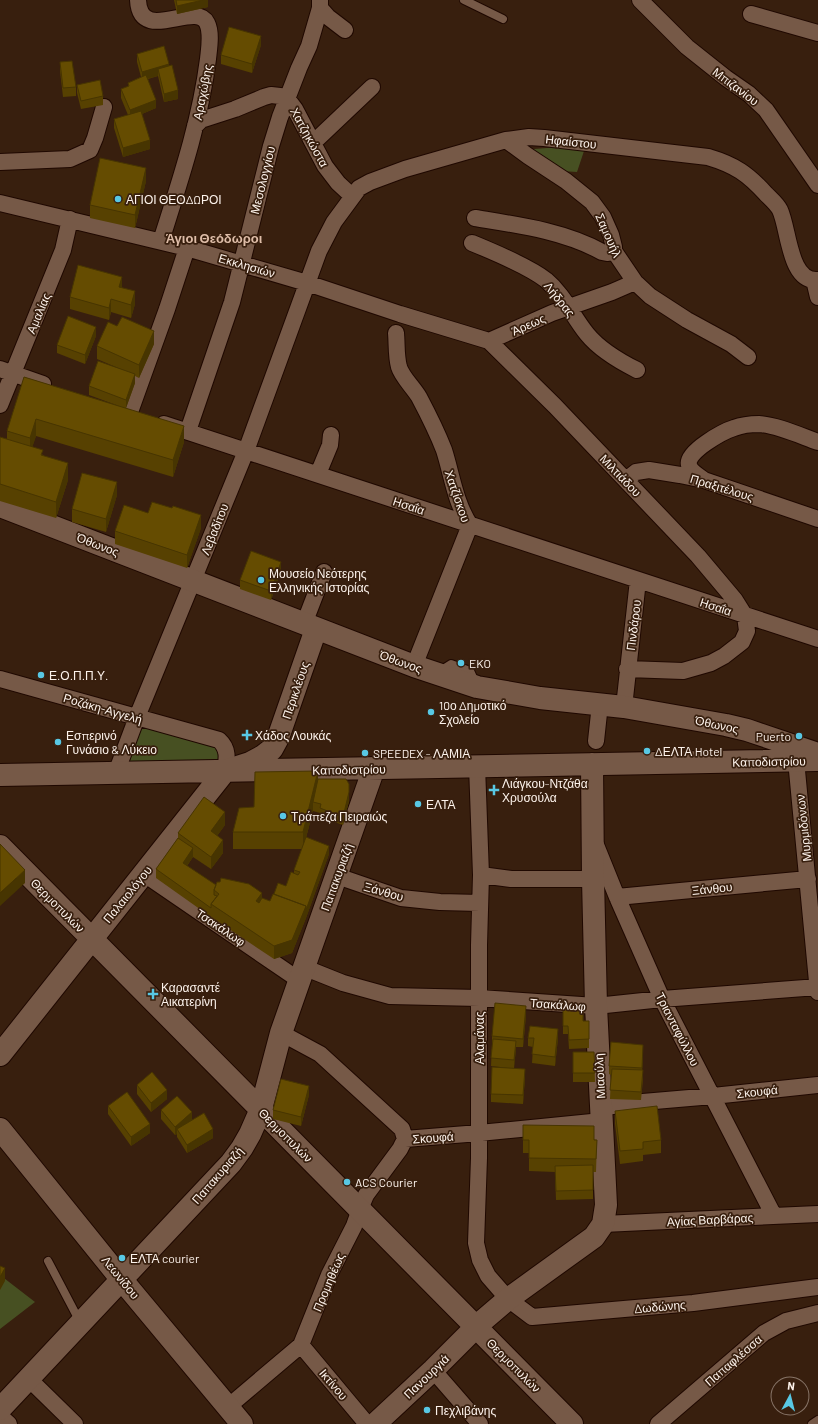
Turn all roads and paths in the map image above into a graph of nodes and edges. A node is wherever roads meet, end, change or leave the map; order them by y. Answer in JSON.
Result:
{"nodes":[{"id":1,"x":138,"y":0,"type":"edge"},
{"id":2,"x":464,"y":0,"type":"edge"},
{"id":3,"x":640,"y":0,"type":"edge"},
{"id":4,"x":320,"y":4,"type":"edge"},
{"id":5,"x":751,"y":14,"type":"dead end"},
{"id":6,"x":503,"y":19,"type":"dead end"},
{"id":7,"x":345,"y":30,"type":"dead end"},
{"id":8,"x":818,"y":33,"type":"edge"},
{"id":9,"x":372,"y":87,"type":"dead end"},
{"id":10,"x":287,"y":100,"type":"junction"},
{"id":11,"x":104,"y":107,"type":"dead end"},
{"id":12,"x":195,"y":126,"type":"junction"},
{"id":13,"x":506,"y":140,"type":"junction"},
{"id":14,"x":314,"y":142,"type":"junction"},
{"id":15,"x":0,"y":162,"type":"edge"},
{"id":16,"x":818,"y":185,"type":"edge"},
{"id":17,"x":352,"y":196,"type":"junction"},
{"id":18,"x":0,"y":203,"type":"edge"},
{"id":19,"x":64,"y":218,"type":"junction"},
{"id":20,"x":475,"y":218,"type":"dead end"},
{"id":21,"x":161,"y":241,"type":"junction"},
{"id":22,"x":472,"y":242,"type":"dead end"},
{"id":23,"x":187,"y":248,"type":"junction"},
{"id":24,"x":614,"y":251,"type":"junction"},
{"id":25,"x":241,"y":264,"type":"junction"},
{"id":26,"x":816,"y":280,"type":"edge"},
{"id":27,"x":635,"y":282,"type":"junction"},
{"id":28,"x":307,"y":283,"type":"junction"},
{"id":29,"x":818,"y":297,"type":"edge"},
{"id":30,"x":569,"y":307,"type":"junction"},
{"id":31,"x":396,"y":333,"type":"dead end"},
{"id":32,"x":489,"y":341,"type":"junction"},
{"id":33,"x":748,"y":357,"type":"dead end"},
{"id":34,"x":637,"y":370,"type":"dead end"},
{"id":35,"x":6,"y":371,"type":"edge"},
{"id":36,"x":56,"y":388,"type":"edge"},
{"id":37,"x":0,"y":405,"type":"edge"},
{"id":38,"x":188,"y":431,"type":"junction"},
{"id":39,"x":331,"y":435,"type":"dead end"},
{"id":40,"x":818,"y":442,"type":"edge"},
{"id":41,"x":246,"y":451,"type":"junction"},
{"id":42,"x":318,"y":474,"type":"junction"},
{"id":43,"x":626,"y":480,"type":"junction"},
{"id":44,"x":704,"y":480,"type":"junction"},
{"id":45,"x":0,"y":506,"type":"edge"},
{"id":46,"x":818,"y":519,"type":"edge"},
{"id":47,"x":470,"y":525,"type":"junction"},
{"id":48,"x":324,"y":572,"type":"dead end"},
{"id":49,"x":638,"y":580,"type":"junction"},
{"id":50,"x":193,"y":581,"type":"junction"},
{"id":51,"x":745,"y":616,"type":"junction"},
{"id":52,"x":310,"y":627,"type":"junction"},
{"id":53,"x":818,"y":639,"type":"edge"},
{"id":54,"x":414,"y":666,"type":"junction"},
{"id":55,"x":627,"y":669,"type":"junction"},
{"id":56,"x":0,"y":679,"type":"edge"},
{"id":57,"x":600,"y":704,"type":"junction"},
{"id":58,"x":624,"y":707,"type":"junction"},
{"id":59,"x":137,"y":718,"type":"junction"},
{"id":60,"x":747,"y":730,"type":"junction"},
{"id":61,"x":596,"y":741,"type":"dead end"},
{"id":62,"x":272,"y":750,"type":"junction"},
{"id":63,"x":818,"y":754,"type":"edge"},
{"id":64,"x":796,"y":760,"type":"junction"},
{"id":65,"x":818,"y":760,"type":"edge"},
{"id":66,"x":744,"y":761,"type":"junction"},
{"id":67,"x":592,"y":764,"type":"junction"},
{"id":68,"x":477,"y":766,"type":"junction"},
{"id":69,"x":374,"y":768,"type":"junction"},
{"id":70,"x":281,"y":770,"type":"junction"},
{"id":71,"x":225,"y":771,"type":"junction"},
{"id":72,"x":116,"y":773,"type":"junction"},
{"id":73,"x":0,"y":775,"type":"edge"},
{"id":74,"x":593,"y":837,"type":"junction"},
{"id":75,"x":0,"y":846,"type":"edge"},
{"id":76,"x":144,"y":874,"type":"junction"},
{"id":77,"x":481,"y":875,"type":"junction"},
{"id":78,"x":337,"y":876,"type":"junction"},
{"id":79,"x":808,"y":878,"type":"junction"},
{"id":80,"x":593,"y":880,"type":"junction"},
{"id":81,"x":617,"y":897,"type":"junction"},
{"id":82,"x":480,"y":903,"type":"junction"},
{"id":83,"x":92,"y":938,"type":"junction"},
{"id":84,"x":817,"y":965,"type":"edge"},
{"id":85,"x":301,"y":973,"type":"junction"},
{"id":86,"x":818,"y":987,"type":"edge"},
{"id":87,"x":818,"y":992,"type":"edge"},
{"id":88,"x":479,"y":998,"type":"junction"},
{"id":89,"x":662,"y":999,"type":"junction"},
{"id":90,"x":596,"y":1006,"type":"junction"},
{"id":91,"x":281,"y":1032,"type":"junction"},
{"id":92,"x":0,"y":1055,"type":"edge"},
{"id":93,"x":818,"y":1084,"type":"edge"},
{"id":94,"x":713,"y":1096,"type":"junction"},
{"id":95,"x":261,"y":1109,"type":"junction"},
{"id":96,"x":601,"y":1114,"type":"junction"},
{"id":97,"x":0,"y":1129,"type":"edge"},
{"id":98,"x":480,"y":1133,"type":"junction"},
{"id":99,"x":405,"y":1139,"type":"junction"},
{"id":100,"x":360,"y":1209,"type":"junction"},
{"id":101,"x":818,"y":1214,"type":"edge"},
{"id":102,"x":774,"y":1216,"type":"junction"},
{"id":103,"x":603,"y":1224,"type":"junction"},
{"id":104,"x":48,"y":1261,"type":"dead end"},
{"id":105,"x":122,"y":1280,"type":"junction"},
{"id":106,"x":818,"y":1287,"type":"edge"},
{"id":107,"x":508,"y":1299,"type":"junction"},
{"id":108,"x":818,"y":1313,"type":"edge"},
{"id":109,"x":81,"y":1324,"type":"junction"},
{"id":110,"x":476,"y":1327,"type":"junction"},
{"id":111,"x":301,"y":1345,"type":"junction"},
{"id":112,"x":433,"y":1370,"type":"junction"},
{"id":113,"x":28,"y":1379,"type":"junction"},
{"id":114,"x":229,"y":1406,"type":"junction"},
{"id":115,"x":0,"y":1409,"type":"edge"},
{"id":116,"x":0,"y":1416,"type":"edge"},
{"id":117,"x":818,"y":1420,"type":"edge"},
{"id":118,"x":9,"y":1424,"type":"edge"},
{"id":119,"x":75,"y":1424,"type":"edge"},
{"id":120,"x":242,"y":1424,"type":"edge"},
{"id":121,"x":367,"y":1424,"type":"edge"},
{"id":122,"x":375,"y":1424,"type":"edge"},
{"id":123,"x":480,"y":1424,"type":"edge"},
{"id":124,"x":572,"y":1424,"type":"edge"},
{"id":125,"x":658,"y":1424,"type":"edge"},
{"id":126,"x":812,"y":1424,"type":"edge"}],
"edges":[{"from":1,"to":12,"type":"street","name":"Αραχώβης"},
{"from":2,"to":6,"type":"lane"},
{"from":3,"to":16,"type":"street","name":"Μπιζανίου"},
{"from":4,"to":7,"type":"street"},
{"from":4,"to":10,"type":"street","name":"Μεσολογγίου"},
{"from":5,"to":8,"type":"street"},
{"from":9,"to":14,"type":"street"},
{"from":10,"to":12,"type":"street","name":"Χατζηκώστα"},
{"from":10,"to":14,"type":"street","name":"Χατζηκώστα"},
{"from":10,"to":25,"type":"street","name":"Μεσολογγίου"},
{"from":11,"to":15,"type":"street"},
{"from":12,"to":21,"type":"street","name":"Αραχώβης"},
{"from":13,"to":17,"type":"street","name":"Ηφαίστου"},
{"from":13,"to":24,"type":"street","name":"Σαμουήλ"},
{"from":13,"to":26,"type":"street","name":"Ηφαίστου"},
{"from":14,"to":17,"type":"street","name":"Χατζηκώστα"},
{"from":17,"to":28,"type":"street","name":"Ηφαίστου"},
{"from":18,"to":19,"type":"street","name":"Εκκλησιών"},
{"from":19,"to":21,"type":"street","name":"Εκκλησιών"},
{"from":19,"to":35,"type":"street","name":"Αμαλίας"},
{"from":20,"to":24,"type":"street"},
{"from":21,"to":23,"type":"street","name":"Εκκλησιών"},
{"from":22,"to":30,"type":"street","name":"Λήδρας"},
{"from":23,"to":25,"type":"street","name":"Εκκλησιών"},
{"from":23,"to":38,"type":"street","name":"Ησαΐα"},
{"from":24,"to":27,"type":"street","name":"Σαμουήλ"},
{"from":25,"to":28,"type":"street","name":"Εκκλησιών"},
{"from":25,"to":38,"type":"street","name":"Μεσολογγίου"},
{"from":26,"to":29,"type":"street","name":"Ηφαίστου"},
{"from":27,"to":30,"type":"street","name":"Άρεως"},
{"from":27,"to":33,"type":"street","name":"Σαμουήλ"},
{"from":28,"to":32,"type":"street","name":"Εκκλησιών"},
{"from":28,"to":41,"type":"street","name":"Λεβαδίτου"},
{"from":30,"to":32,"type":"street","name":"Άρεως"},
{"from":30,"to":34,"type":"street","name":"Λήδρας"},
{"from":31,"to":47,"type":"street","name":"Χατζίσκου"},
{"from":32,"to":43,"type":"street","name":"Μιλτιάδου"},
{"from":35,"to":36,"type":"street"},
{"from":35,"to":37,"type":"street","name":"Αμαλίας"},
{"from":38,"to":41,"type":"street","name":"Ησαΐα"},
{"from":39,"to":42,"type":"street"},
{"from":40,"to":44,"type":"street"},
{"from":41,"to":42,"type":"street","name":"Ησαΐα"},
{"from":41,"to":50,"type":"street","name":"Λεβαδίτου"},
{"from":42,"to":47,"type":"street","name":"Ησαΐα"},
{"from":43,"to":44,"type":"street","name":"Πραξιτέλους"},
{"from":43,"to":51,"type":"street","name":"Μιλτιάδου"},
{"from":44,"to":46,"type":"street","name":"Πραξιτέλους"},
{"from":45,"to":50,"type":"main road","name":"Όθωνος"},
{"from":47,"to":49,"type":"street","name":"Ησαΐα"},
{"from":47,"to":54,"type":"street","name":"Χατζίσκου"},
{"from":48,"to":52,"type":"street"},
{"from":49,"to":51,"type":"street","name":"Ησαΐα"},
{"from":49,"to":55,"type":"street","name":"Πινδάρου"},
{"from":50,"to":52,"type":"main road","name":"Όθωνος"},
{"from":50,"to":59,"type":"street","name":"Λεβαδίτου"},
{"from":51,"to":53,"type":"street","name":"Ησαΐα"},
{"from":51,"to":55,"type":"street"},
{"from":52,"to":54,"type":"main road","name":"Όθωνος"},
{"from":52,"to":62,"type":"main road","name":"Περικλέους"},
{"from":54,"to":57,"type":"main road","name":"Όθωνος"},
{"from":55,"to":58,"type":"street","name":"Πινδάρου"},
{"from":56,"to":59,"type":"street","name":"Ροζάκη-Αγγελή"},
{"from":57,"to":58,"type":"main road","name":"Όθωνος"},
{"from":57,"to":61,"type":"street"},
{"from":58,"to":60,"type":"main road","name":"Όθωνος"},
{"from":59,"to":71,"type":"street","name":"Ροζάκη-Αγγελή"},
{"from":59,"to":72,"type":"street","name":"Λεβαδίτου"},
{"from":60,"to":63,"type":"main road","name":"Όθωνος"},
{"from":60,"to":66,"type":"main road"},
{"from":62,"to":70,"type":"main road"},
{"from":62,"to":71,"type":"main road"},
{"from":64,"to":65,"type":"main road","name":"Καποδιστρίου"},
{"from":64,"to":66,"type":"main road","name":"Καποδιστρίου"},
{"from":64,"to":79,"type":"street","name":"Μυρμιδόνων"},
{"from":66,"to":67,"type":"main road","name":"Καποδιστρίου"},
{"from":67,"to":68,"type":"main road","name":"Καποδιστρίου"},
{"from":67,"to":74,"type":"main road","name":"Μιαούλη"},
{"from":68,"to":69,"type":"main road","name":"Καποδιστρίου"},
{"from":68,"to":77,"type":"street","name":"Αλαμάνας"},
{"from":69,"to":70,"type":"main road","name":"Καποδιστρίου"},
{"from":69,"to":78,"type":"main road","name":"Παπακυριαζή"},
{"from":70,"to":71,"type":"main road","name":"Καποδιστρίου"},
{"from":71,"to":72,"type":"main road","name":"Καποδιστρίου"},
{"from":71,"to":76,"type":"main road","name":"Παλαιολόγου"},
{"from":72,"to":73,"type":"main road","name":"Καποδιστρίου"},
{"from":74,"to":80,"type":"main road","name":"Μιαούλη"},
{"from":74,"to":81,"type":"street","name":"Τριανταφύλλου"},
{"from":75,"to":83,"type":"main road","name":"Θερμοπυλών"},
{"from":76,"to":83,"type":"main road","name":"Παλαιολόγου"},
{"from":76,"to":85,"type":"street","name":"Τσακάλωφ"},
{"from":77,"to":80,"type":"street"},
{"from":77,"to":82,"type":"street","name":"Αλαμάνας"},
{"from":78,"to":82,"type":"street","name":"Ξάνθου"},
{"from":78,"to":85,"type":"main road","name":"Παπακυριαζή"},
{"from":79,"to":81,"type":"street","name":"Ξάνθου"},
{"from":79,"to":84,"type":"street","name":"Μυρμιδόνων"},
{"from":80,"to":90,"type":"main road","name":"Μιαούλη"},
{"from":81,"to":89,"type":"street","name":"Τριανταφύλλου"},
{"from":82,"to":88,"type":"street","name":"Αλαμάνας"},
{"from":83,"to":92,"type":"main road","name":"Παλαιολόγου"},
{"from":83,"to":95,"type":"main road","name":"Θερμοπυλών"},
{"from":84,"to":86,"type":"street","name":"Μυρμιδόνων"},
{"from":85,"to":88,"type":"street","name":"Τσακάλωφ"},
{"from":85,"to":91,"type":"main road","name":"Παπακυριαζή"},
{"from":86,"to":87,"type":"street","name":"Μυρμιδόνων"},
{"from":86,"to":89,"type":"street","name":"Τσακάλωφ"},
{"from":88,"to":90,"type":"street","name":"Τσακάλωφ"},
{"from":88,"to":98,"type":"street","name":"Αλαμάνας"},
{"from":89,"to":90,"type":"street","name":"Τσακάλωφ"},
{"from":89,"to":94,"type":"street","name":"Τριανταφύλλου"},
{"from":90,"to":96,"type":"main road","name":"Μιαούλη"},
{"from":91,"to":95,"type":"main road","name":"Παπακυριαζή"},
{"from":91,"to":99,"type":"street","name":"Σκουφά"},
{"from":93,"to":94,"type":"street","name":"Σκουφά"},
{"from":94,"to":96,"type":"street","name":"Σκουφά"},
{"from":94,"to":102,"type":"street","name":"Τριανταφύλλου"},
{"from":95,"to":100,"type":"main road","name":"Θερμοπυλών"},
{"from":95,"to":105,"type":"main road","name":"Παπακυριαζή"},
{"from":96,"to":98,"type":"street","name":"Σκουφά"},
{"from":96,"to":103,"type":"main road","name":"Μιαούλη"},
{"from":97,"to":105,"type":"main road","name":"Λεωνίδου"},
{"from":98,"to":99,"type":"street","name":"Σκουφά"},
{"from":98,"to":107,"type":"street","name":"Αλαμάνας"},
{"from":99,"to":100,"type":"street","name":"Προμηθέως"},
{"from":100,"to":110,"type":"main road","name":"Θερμοπυλών"},
{"from":100,"to":111,"type":"street","name":"Προμηθέως"},
{"from":101,"to":102,"type":"street","name":"Αγίας Βαρβάρας"},
{"from":102,"to":103,"type":"street","name":"Αγίας Βαρβάρας"},
{"from":103,"to":107,"type":"main road"},
{"from":104,"to":109,"type":"lane"},
{"from":105,"to":109,"type":"main road","name":"Παπακυριαζή"},
{"from":105,"to":114,"type":"main road","name":"Λεωνίδου"},
{"from":106,"to":107,"type":"street","name":"Δωδώνης"},
{"from":107,"to":110,"type":"main road"},
{"from":108,"to":125,"type":"street","name":"Παπαφλέσσα"},
{"from":109,"to":113,"type":"main road","name":"Παπακυριαζή"},
{"from":110,"to":112,"type":"main road","name":"Πανουργιά"},
{"from":110,"to":124,"type":"main road","name":"Θερμοπυλών"},
{"from":111,"to":114,"type":"street","name":"Προμηθέως"},
{"from":111,"to":121,"type":"street","name":"Ικτίνου"},
{"from":112,"to":122,"type":"main road","name":"Πανουργιά"},
{"from":112,"to":123,"type":"street"},
{"from":113,"to":115,"type":"main road","name":"Παπακυριαζή"},
{"from":113,"to":119,"type":"street"},
{"from":114,"to":120,"type":"main road","name":"Λεωνίδου"},
{"from":116,"to":118,"type":"street"},
{"from":117,"to":126,"type":"lane"}]}
